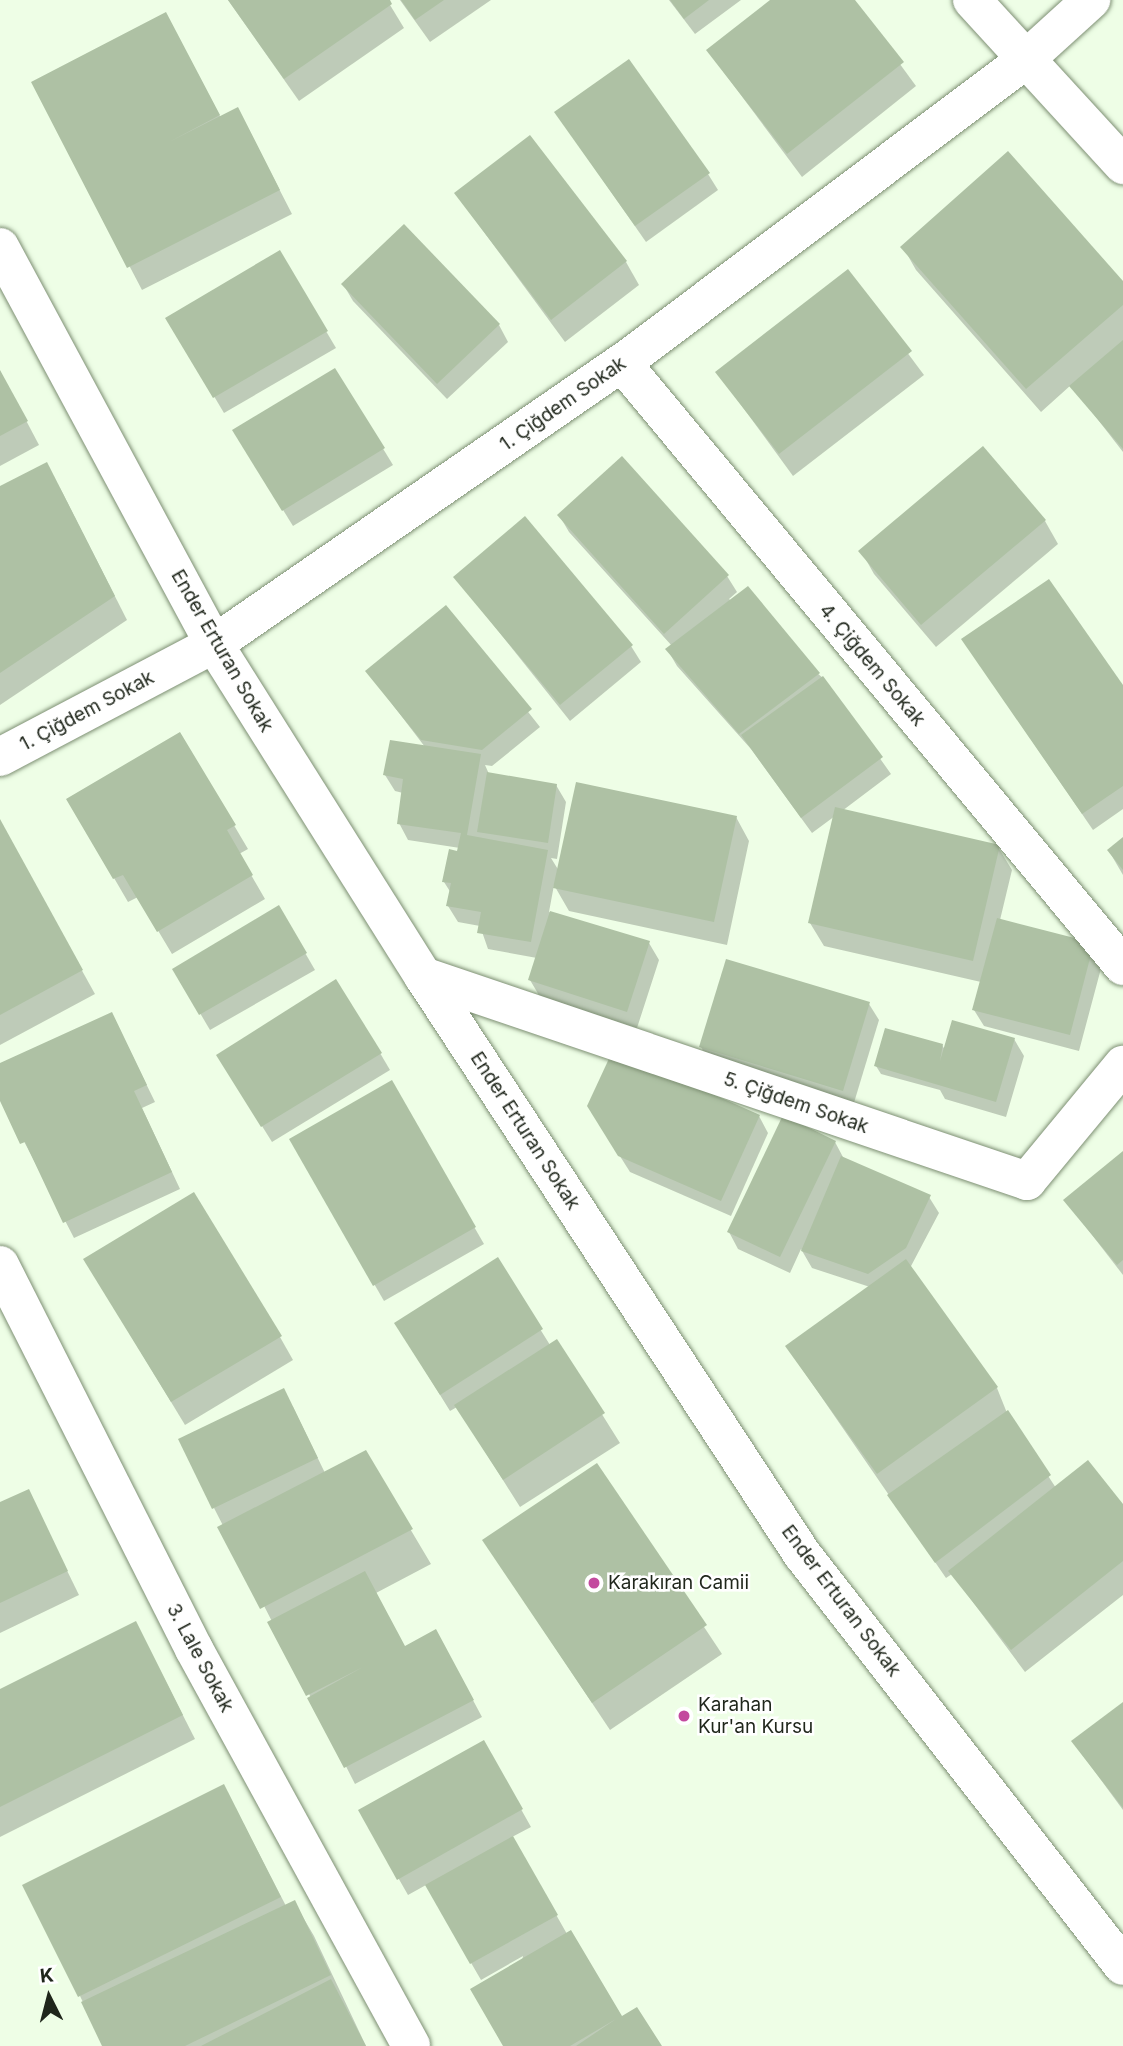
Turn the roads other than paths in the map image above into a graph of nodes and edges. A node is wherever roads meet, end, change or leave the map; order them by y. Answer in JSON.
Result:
{"nodes":[{"id":1,"x":972,"y":0,"type":"edge"},
{"id":2,"x":1091,"y":0,"type":"edge"},
{"id":3,"x":1024,"y":61,"type":"junction"},
{"id":4,"x":1123,"y":164,"type":"edge"},
{"id":5,"x":0,"y":247,"type":"edge"},
{"id":6,"x":622,"y":363,"type":"junction"},
{"id":7,"x":214,"y":644,"type":"junction"},
{"id":8,"x":0,"y":757,"type":"edge"},
{"id":9,"x":1123,"y":966,"type":"edge"},
{"id":10,"x":423,"y":976,"type":"junction"},
{"id":11,"x":1123,"y":1065,"type":"edge"},
{"id":12,"x":0,"y":1265,"type":"edge"},
{"id":13,"x":1123,"y":1966,"type":"edge"},
{"id":14,"x":411,"y":2046,"type":"edge"}],
"edges":[{"from":1,"to":3,"type":"street"},
{"from":2,"to":3,"type":"street","name":"1. Çiğdem Sokak"},
{"from":3,"to":4,"type":"street"},
{"from":3,"to":6,"type":"street","name":"1. Çiğdem Sokak"},
{"from":5,"to":7,"type":"street","name":"Ender Erturan Sokak"},
{"from":6,"to":7,"type":"street","name":"1. Çiğdem Sokak"},
{"from":6,"to":9,"type":"street","name":"4. Çiğdem Sokak"},
{"from":7,"to":8,"type":"street","name":"1. Çiğdem Sokak"},
{"from":7,"to":10,"type":"street","name":"Ender Erturan Sokak"},
{"from":10,"to":11,"type":"street","name":"5. Çiğdem Sokak"},
{"from":10,"to":13,"type":"street","name":"Ender Erturan Sokak"},
{"from":12,"to":14,"type":"street","name":"3. Lale Sokak"}]}
